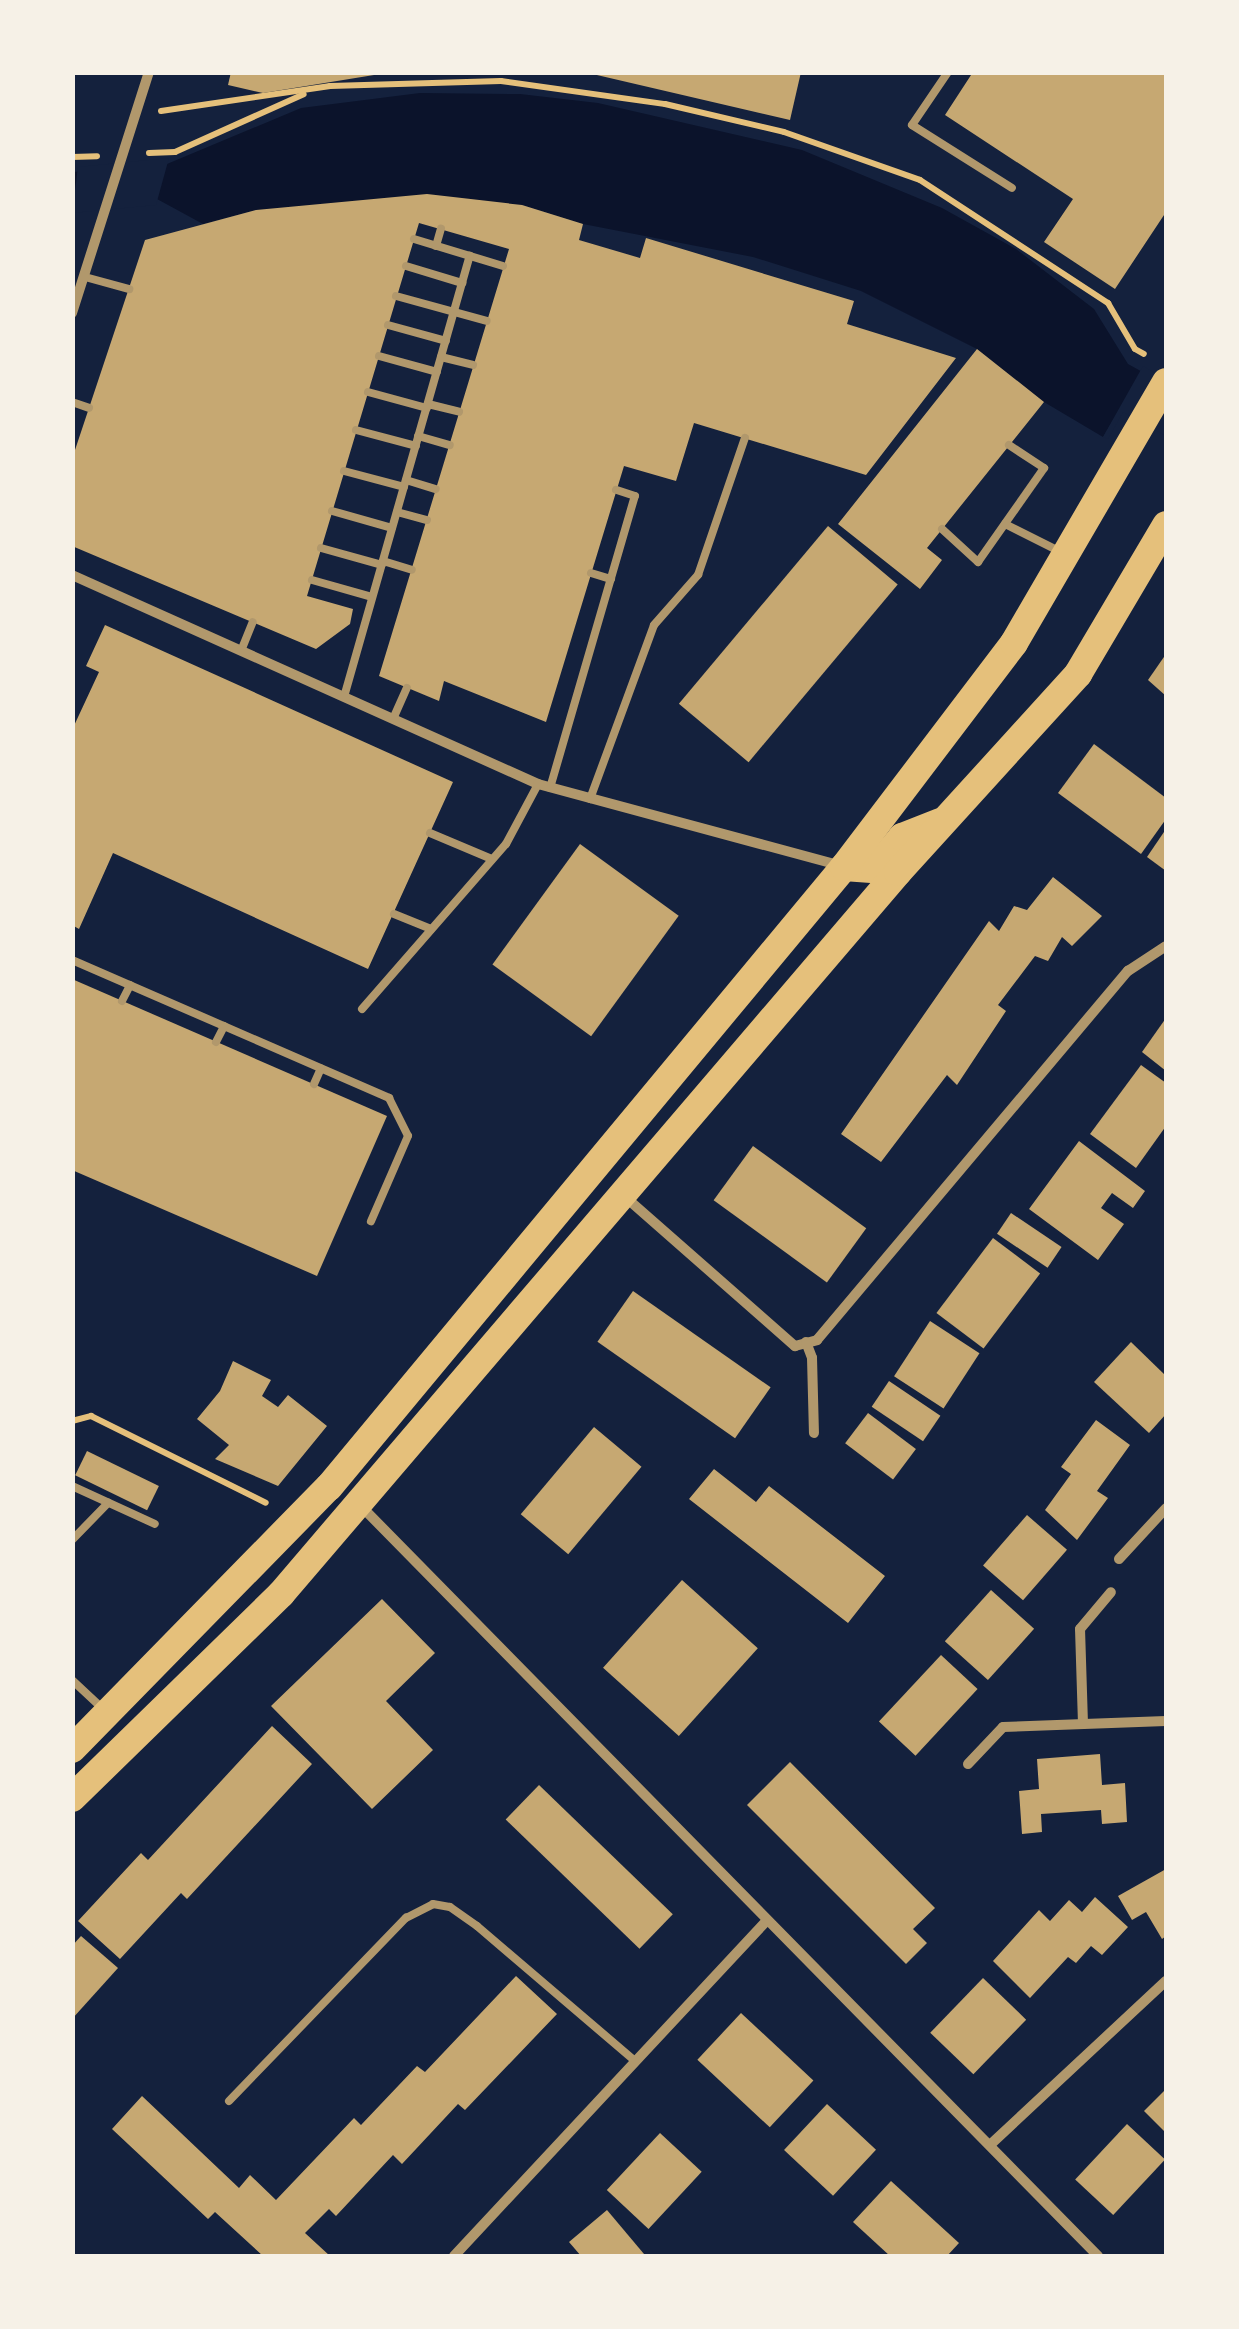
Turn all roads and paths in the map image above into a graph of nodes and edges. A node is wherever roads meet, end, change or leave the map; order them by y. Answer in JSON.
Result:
{"nodes":[{"id":1,"x":148,"y":72,"type":"edge"},
{"id":2,"x":948,"y":72,"type":"edge"},
{"id":3,"x":314,"y":90,"type":"junction"},
{"id":4,"x":137,"y":112,"type":"junction"},
{"id":5,"x":141,"y":154,"type":"dead end"},
{"id":6,"x":107,"y":155,"type":"dead end"},
{"id":7,"x":72,"y":157,"type":"edge"},
{"id":8,"x":1012,"y":188,"type":"dead end"},
{"id":9,"x":441,"y":229,"type":"dead end"},
{"id":10,"x":414,"y":239,"type":"dead end"},
{"id":11,"x":436,"y":246,"type":"junction"},
{"id":12,"x":470,"y":256,"type":"junction"},
{"id":13,"x":406,"y":266,"type":"dead end"},
{"id":14,"x":503,"y":266,"type":"dead end"},
{"id":15,"x":86,"y":272,"type":"junction"},
{"id":16,"x":462,"y":283,"type":"junction"},
{"id":17,"x":129,"y":289,"type":"dead end"},
{"id":18,"x":396,"y":296,"type":"dead end"},
{"id":19,"x":72,"y":313,"type":"edge"},
{"id":20,"x":454,"y":313,"type":"junction"},
{"id":21,"x":487,"y":320,"type":"dead end"},
{"id":22,"x":388,"y":325,"type":"dead end"},
{"id":23,"x":446,"y":341,"type":"junction"},
{"id":24,"x":378,"y":356,"type":"dead end"},
{"id":25,"x":441,"y":357,"type":"junction"},
{"id":26,"x":473,"y":366,"type":"dead end"},
{"id":27,"x":1159,"y":370,"type":"edge"},
{"id":28,"x":437,"y":372,"type":"junction"},
{"id":29,"x":368,"y":392,"type":"dead end"},
{"id":30,"x":72,"y":402,"type":"edge"},
{"id":31,"x":427,"y":406,"type":"junction"},
{"id":32,"x":90,"y":408,"type":"dead end"},
{"id":33,"x":459,"y":412,"type":"dead end"},
{"id":34,"x":356,"y":430,"type":"dead end"},
{"id":35,"x":418,"y":436,"type":"junction"},
{"id":36,"x":745,"y":438,"type":"dead end"},
{"id":37,"x":450,"y":445,"type":"dead end"},
{"id":38,"x":1009,"y":445,"type":"dead end"},
{"id":39,"x":416,"y":446,"type":"junction"},
{"id":40,"x":344,"y":471,"type":"dead end"},
{"id":41,"x":405,"y":483,"type":"junction"},
{"id":42,"x":436,"y":489,"type":"dead end"},
{"id":43,"x":616,"y":490,"type":"dead end"},
{"id":44,"x":332,"y":511,"type":"dead end"},
{"id":45,"x":397,"y":512,"type":"junction"},
{"id":46,"x":427,"y":520,"type":"dead end"},
{"id":47,"x":1005,"y":524,"type":"junction"},
{"id":48,"x":1166,"y":525,"type":"edge"},
{"id":49,"x":392,"y":528,"type":"junction"},
{"id":50,"x":942,"y":529,"type":"dead end"},
{"id":51,"x":321,"y":548,"type":"dead end"},
{"id":52,"x":1066,"y":554,"type":"junction"},
{"id":53,"x":382,"y":563,"type":"junction"},
{"id":54,"x":412,"y":570,"type":"dead end"},
{"id":55,"x":591,"y":574,"type":"dead end"},
{"id":56,"x":72,"y":575,"type":"edge"},
{"id":57,"x":611,"y":579,"type":"junction"},
{"id":58,"x":312,"y":580,"type":"dead end"},
{"id":59,"x":372,"y":598,"type":"junction"},
{"id":60,"x":253,"y":622,"type":"dead end"},
{"id":61,"x":241,"y":651,"type":"junction"},
{"id":62,"x":407,"y":688,"type":"dead end"},
{"id":63,"x":344,"y":697,"type":"junction"},
{"id":64,"x":392,"y":718,"type":"junction"},
{"id":65,"x":544,"y":786,"type":"junction"},
{"id":66,"x":590,"y":800,"type":"junction"},
{"id":67,"x":944,"y":821,"type":"junction"},
{"id":68,"x":430,"y":833,"type":"dead end"},
{"id":69,"x":492,"y":859,"type":"junction"},
{"id":70,"x":844,"y":867,"type":"junction"},
{"id":71,"x":394,"y":914,"type":"dead end"},
{"id":72,"x":853,"y":925,"type":"junction"},
{"id":73,"x":431,"y":929,"type":"junction"},
{"id":74,"x":1166,"y":946,"type":"edge"},
{"id":75,"x":72,"y":960,"type":"edge"},
{"id":76,"x":130,"y":985,"type":"junction"},
{"id":77,"x":122,"y":1001,"type":"dead end"},
{"id":78,"x":362,"y":1009,"type":"dead end"},
{"id":79,"x":224,"y":1026,"type":"junction"},
{"id":80,"x":216,"y":1042,"type":"dead end"},
{"id":81,"x":321,"y":1068,"type":"junction"},
{"id":82,"x":314,"y":1084,"type":"dead end"},
{"id":83,"x":620,"y":1142,"type":"junction"},
{"id":84,"x":622,"y":1194,"type":"junction"},
{"id":85,"x":371,"y":1221,"type":"dead end"},
{"id":86,"x":508,"y":1273,"type":"junction"},
{"id":87,"x":806,"y":1342,"type":"junction"},
{"id":88,"x":72,"y":1421,"type":"edge"},
{"id":89,"x":814,"y":1433,"type":"dead end"},
{"id":90,"x":348,"y":1466,"type":"junction"},
{"id":91,"x":72,"y":1486,"type":"edge"},
{"id":92,"x":108,"y":1502,"type":"junction"},
{"id":93,"x":360,"y":1505,"type":"junction"},
{"id":94,"x":271,"y":1506,"type":"dead end"},
{"id":95,"x":1166,"y":1508,"type":"edge"},
{"id":96,"x":155,"y":1524,"type":"dead end"},
{"id":97,"x":291,"y":1527,"type":"junction"},
{"id":98,"x":72,"y":1540,"type":"edge"},
{"id":99,"x":1119,"y":1558,"type":"dead end"},
{"id":100,"x":1111,"y":1592,"type":"dead end"},
{"id":101,"x":72,"y":1680,"type":"edge"},
{"id":102,"x":108,"y":1713,"type":"junction"},
{"id":103,"x":1166,"y":1721,"type":"edge"},
{"id":104,"x":1083,"y":1724,"type":"junction"},
{"id":105,"x":134,"y":1738,"type":"junction"},
{"id":106,"x":72,"y":1748,"type":"edge"},
{"id":107,"x":968,"y":1764,"type":"dead end"},
{"id":108,"x":72,"y":1798,"type":"edge"},
{"id":109,"x":766,"y":1922,"type":"junction"},
{"id":110,"x":1166,"y":1981,"type":"edge"},
{"id":111,"x":636,"y":2062,"type":"junction"},
{"id":112,"x":229,"y":2101,"type":"dead end"},
{"id":113,"x":991,"y":2144,"type":"junction"},
{"id":114,"x":454,"y":2256,"type":"edge"},
{"id":115,"x":1098,"y":2256,"type":"edge"}],
"edges":[{"from":1,"to":4,"type":"street"},
{"from":2,"to":8,"type":"lane"},
{"from":3,"to":4,"type":"path"},
{"from":3,"to":5,"type":"path"},
{"from":3,"to":27,"type":"path"},
{"from":4,"to":15,"type":"street"},
{"from":6,"to":7,"type":"path"},
{"from":9,"to":11,"type":"lane"},
{"from":10,"to":11,"type":"lane"},
{"from":11,"to":12,"type":"lane"},
{"from":12,"to":14,"type":"lane"},
{"from":12,"to":16,"type":"lane"},
{"from":13,"to":16,"type":"lane"},
{"from":15,"to":17,"type":"lane"},
{"from":15,"to":19,"type":"street"},
{"from":16,"to":20,"type":"lane"},
{"from":18,"to":20,"type":"lane"},
{"from":20,"to":21,"type":"lane"},
{"from":20,"to":23,"type":"lane"},
{"from":22,"to":23,"type":"lane"},
{"from":23,"to":25,"type":"lane"},
{"from":24,"to":28,"type":"lane"},
{"from":25,"to":26,"type":"lane"},
{"from":25,"to":28,"type":"lane"},
{"from":27,"to":52,"type":"highway"},
{"from":28,"to":31,"type":"lane"},
{"from":29,"to":31,"type":"lane"},
{"from":30,"to":32,"type":"lane"},
{"from":31,"to":33,"type":"lane"},
{"from":31,"to":35,"type":"lane"},
{"from":34,"to":39,"type":"lane"},
{"from":35,"to":37,"type":"lane"},
{"from":35,"to":39,"type":"lane"},
{"from":36,"to":66,"type":"lane"},
{"from":38,"to":47,"type":"lane"},
{"from":39,"to":41,"type":"lane"},
{"from":40,"to":41,"type":"lane"},
{"from":41,"to":42,"type":"lane"},
{"from":41,"to":45,"type":"lane"},
{"from":43,"to":57,"type":"lane"},
{"from":44,"to":49,"type":"lane"},
{"from":45,"to":46,"type":"lane"},
{"from":45,"to":49,"type":"lane"},
{"from":47,"to":50,"type":"lane"},
{"from":47,"to":52,"type":"lane"},
{"from":48,"to":67,"type":"highway"},
{"from":49,"to":53,"type":"lane"},
{"from":51,"to":53,"type":"lane"},
{"from":52,"to":70,"type":"highway"},
{"from":53,"to":54,"type":"lane"},
{"from":53,"to":59,"type":"lane"},
{"from":55,"to":57,"type":"lane"},
{"from":56,"to":61,"type":"street"},
{"from":57,"to":65,"type":"lane"},
{"from":58,"to":59,"type":"lane"},
{"from":59,"to":63,"type":"lane"},
{"from":60,"to":61,"type":"lane"},
{"from":61,"to":63,"type":"street"},
{"from":62,"to":64,"type":"lane"},
{"from":63,"to":64,"type":"street"},
{"from":64,"to":65,"type":"street"},
{"from":65,"to":66,"type":"street"},
{"from":65,"to":69,"type":"lane"},
{"from":66,"to":70,"type":"street"},
{"from":67,"to":70,"type":"highway"},
{"from":67,"to":72,"type":"highway"},
{"from":68,"to":69,"type":"lane"},
{"from":69,"to":73,"type":"lane"},
{"from":70,"to":72,"type":"highway"},
{"from":70,"to":83,"type":"highway"},
{"from":71,"to":73,"type":"lane"},
{"from":72,"to":84,"type":"highway"},
{"from":73,"to":78,"type":"lane"},
{"from":74,"to":87,"type":"street"},
{"from":75,"to":76,"type":"lane"},
{"from":76,"to":77,"type":"lane"},
{"from":76,"to":79,"type":"lane"},
{"from":79,"to":80,"type":"lane"},
{"from":79,"to":81,"type":"lane"},
{"from":81,"to":82,"type":"lane"},
{"from":81,"to":85,"type":"lane"},
{"from":83,"to":84,"type":"highway"},
{"from":83,"to":86,"type":"highway"},
{"from":84,"to":86,"type":"highway"},
{"from":84,"to":87,"type":"street"},
{"from":84,"to":93,"type":"highway"},
{"from":86,"to":90,"type":"highway"},
{"from":87,"to":89,"type":"street"},
{"from":88,"to":94,"type":"path"},
{"from":90,"to":93,"type":"highway"},
{"from":90,"to":97,"type":"highway"},
{"from":91,"to":92,"type":"lane"},
{"from":92,"to":96,"type":"lane"},
{"from":92,"to":98,"type":"lane"},
{"from":93,"to":97,"type":"highway"},
{"from":93,"to":105,"type":"highway"},
{"from":93,"to":109,"type":"street"},
{"from":95,"to":99,"type":"street"},
{"from":97,"to":102,"type":"highway"},
{"from":100,"to":104,"type":"street"},
{"from":101,"to":102,"type":"lane"},
{"from":102,"to":105,"type":"lane"},
{"from":102,"to":106,"type":"highway"},
{"from":103,"to":104,"type":"street"},
{"from":104,"to":107,"type":"street"},
{"from":105,"to":108,"type":"highway"},
{"from":109,"to":111,"type":"street"},
{"from":109,"to":113,"type":"street"},
{"from":110,"to":113,"type":"street"},
{"from":111,"to":112,"type":"lane"},
{"from":111,"to":114,"type":"street"},
{"from":113,"to":115,"type":"street"}]}
